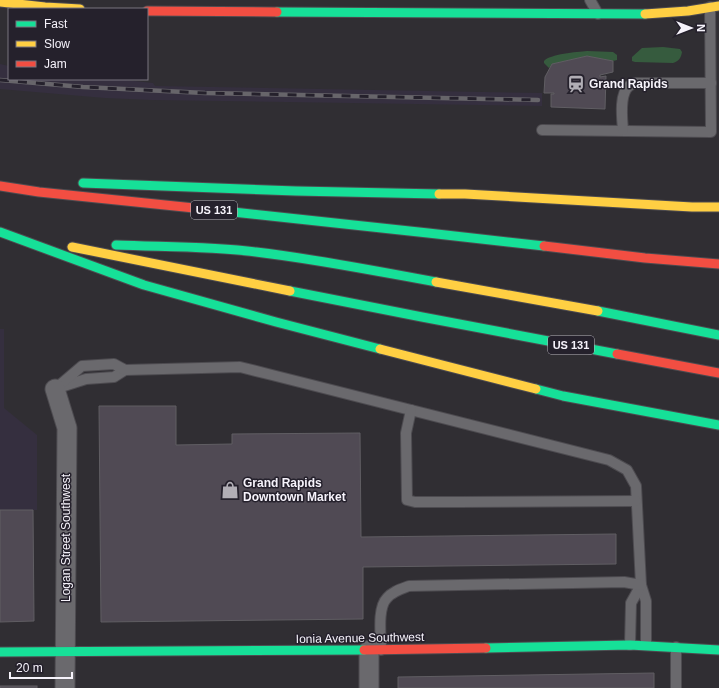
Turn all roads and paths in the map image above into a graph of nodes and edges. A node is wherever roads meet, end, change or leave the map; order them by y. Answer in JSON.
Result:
{"nodes":[{"id":1,"x":590,"y":0,"type":"edge"},
{"id":2,"x":688,"y":0,"type":"edge"},
{"id":3,"x":0,"y":2,"type":"edge"},
{"id":4,"x":715,"y":6,"type":"edge"},
{"id":5,"x":60,"y":8,"type":"edge"},
{"id":6,"x":148,"y":11,"type":"edge"},
{"id":7,"x":688,"y":11,"type":"junction"},
{"id":8,"x":598,"y":14,"type":"junction"},
{"id":9,"x":711,"y":83,"type":"junction"},
{"id":10,"x":542,"y":130,"type":"dead end"},
{"id":11,"x":623,"y":130,"type":"junction"},
{"id":12,"x":715,"y":131,"type":"edge"},
{"id":13,"x":0,"y":180,"type":"edge"},
{"id":14,"x":23,"y":180,"type":"dead end"},
{"id":15,"x":78,"y":182,"type":"dead end"},
{"id":16,"x":0,"y":186,"type":"edge"},
{"id":17,"x":719,"y":207,"type":"edge"},
{"id":18,"x":0,"y":232,"type":"edge"},
{"id":19,"x":60,"y":244,"type":"junction"},
{"id":20,"x":645,"y":258,"type":"junction"},
{"id":21,"x":719,"y":264,"type":"edge"},
{"id":22,"x":697,"y":271,"type":"dead end"},
{"id":23,"x":719,"y":335,"type":"edge"},
{"id":24,"x":719,"y":373,"type":"edge"},
{"id":25,"x":55,"y":389,"type":"joint"},
{"id":26,"x":411,"y":410,"type":"junction"},
{"id":27,"x":719,"y":425,"type":"edge"},
{"id":28,"x":636,"y":501,"type":"junction"},
{"id":29,"x":641,"y":585,"type":"junction"},
{"id":30,"x":630,"y":645,"type":"junction"},
{"id":31,"x":646,"y":645,"type":"junction"},
{"id":32,"x":676,"y":647,"type":"junction"},
{"id":33,"x":375,"y":650,"type":"junction"},
{"id":34,"x":719,"y":650,"type":"edge"},
{"id":35,"x":66,"y":651,"type":"junction"},
{"id":36,"x":0,"y":652,"type":"edge"},
{"id":37,"x":65,"y":688,"type":"edge"},
{"id":38,"x":369,"y":688,"type":"edge"},
{"id":39,"x":676,"y":688,"type":"edge"}],
"edges":[{"from":1,"to":8,"type":"lane"},
{"from":2,"to":7,"type":"lane"},
{"from":3,"to":5,"type":"main road"},
{"from":4,"to":7,"type":"main road"},
{"from":4,"to":9,"type":"lane"},
{"from":6,"to":8,"type":"main road"},
{"from":7,"to":8,"type":"main road"},
{"from":9,"to":11,"type":"lane"},
{"from":9,"to":12,"type":"lane"},
{"from":10,"to":11,"type":"lane"},
{"from":11,"to":12,"type":"lane"},
{"from":13,"to":14,"type":"main road"},
{"from":15,"to":17,"type":"main road"},
{"from":16,"to":20,"type":"main road","number":"US 131"},
{"from":18,"to":19,"type":"main road","number":"US 131"},
{"from":18,"to":27,"type":"main road"},
{"from":19,"to":23,"type":"main road"},
{"from":19,"to":24,"type":"main road","number":"US 131"},
{"from":20,"to":21,"type":"main road","number":"US 131"},
{"from":20,"to":22,"type":"main road"},
{"from":25,"to":26,"type":"lane"},
{"from":25,"to":35,"type":"street","name":"Logan Street Southwest"},
{"from":26,"to":28,"type":"lane"},
{"from":26,"to":28,"type":"lane"},
{"from":28,"to":29,"type":"lane"},
{"from":29,"to":30,"type":"lane"},
{"from":29,"to":31,"type":"lane"},
{"from":29,"to":33,"type":"lane"},
{"from":30,"to":31,"type":"main road","name":"Ionia Avenue Southwest"},
{"from":30,"to":33,"type":"main road","name":"Ionia Avenue Southwest"},
{"from":31,"to":32,"type":"main road","name":"Ionia Avenue Southwest"},
{"from":32,"to":34,"type":"main road","name":"Ionia Avenue Southwest"},
{"from":32,"to":39,"type":"lane"},
{"from":33,"to":35,"type":"main road","name":"Ionia Avenue Southwest"},
{"from":33,"to":38,"type":"street"},
{"from":35,"to":36,"type":"main road","name":"Ionia Avenue Southwest"},
{"from":35,"to":37,"type":"street","name":"Logan Street Southwest"}]}
